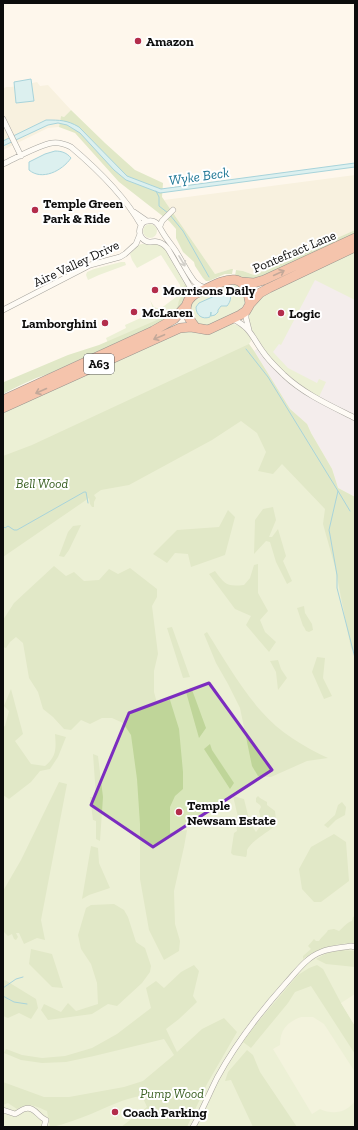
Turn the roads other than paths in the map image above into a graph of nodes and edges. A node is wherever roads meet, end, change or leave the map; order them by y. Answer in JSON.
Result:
{"nodes":[{"id":1,"x":3,"y":119,"type":"edge"},
{"id":2,"x":21,"y":156,"type":"junction"},
{"id":3,"x":3,"y":164,"type":"edge"},
{"id":4,"x":173,"y":210,"type":"dead end"},
{"id":5,"x":133,"y":211,"type":"junction"},
{"id":6,"x":166,"y":216,"type":"junction"},
{"id":7,"x":147,"y":221,"type":"junction"},
{"id":8,"x":153,"y":221,"type":"junction"},
{"id":9,"x":141,"y":226,"type":"junction"},
{"id":10,"x":160,"y":227,"type":"junction"},
{"id":11,"x":140,"y":234,"type":"junction"},
{"id":12,"x":355,"y":238,"type":"edge"},
{"id":13,"x":146,"y":241,"type":"junction"},
{"id":14,"x":155,"y":241,"type":"junction"},
{"id":15,"x":136,"y":244,"type":"junction"},
{"id":16,"x":355,"y":247,"type":"edge"},
{"id":17,"x":242,"y":282,"type":"junction"},
{"id":18,"x":208,"y":288,"type":"junction"},
{"id":19,"x":191,"y":298,"type":"junction"},
{"id":20,"x":186,"y":306,"type":"junction"},
{"id":21,"x":248,"y":308,"type":"junction"},
{"id":22,"x":3,"y":310,"type":"edge"},
{"id":23,"x":232,"y":318,"type":"junction"},
{"id":24,"x":196,"y":328,"type":"junction"},
{"id":25,"x":249,"y":331,"type":"junction"},
{"id":26,"x":3,"y":400,"type":"edge"},
{"id":27,"x":3,"y":408,"type":"edge"},
{"id":28,"x":355,"y":418,"type":"edge"},
{"id":29,"x":355,"y":947,"type":"edge"},
{"id":30,"x":4,"y":1109,"type":"edge"},
{"id":31,"x":44,"y":1127,"type":"edge"},
{"id":32,"x":193,"y":1127,"type":"edge"}],
"edges":[{"from":1,"to":2,"type":"street"},
{"from":2,"to":3,"type":"street"},
{"from":2,"to":5,"type":"street"},
{"from":4,"to":6,"type":"street"},
{"from":5,"to":7,"type":"street"},
{"from":5,"to":9,"type":"street"},
{"from":6,"to":8,"type":"street"},
{"from":6,"to":10,"type":"street"},
{"from":7,"to":8,"type":"street"},
{"from":7,"to":9,"type":"street"},
{"from":8,"to":10,"type":"street"},
{"from":9,"to":11,"type":"street"},
{"from":10,"to":14,"type":"street"},
{"from":10,"to":18,"type":"street","one_way":true},
{"from":11,"to":13,"type":"street"},
{"from":11,"to":15,"type":"street","name":"Aire Valley Drive"},
{"from":17,"to":12,"type":"highway","name":"Pontefract Lane","number":"A63","one_way":true},
{"from":13,"to":14,"type":"street"},
{"from":13,"to":15,"type":"street","name":"Aire Valley Drive"},
{"from":14,"to":19,"type":"street"},
{"from":15,"to":22,"type":"street","name":"Aire Valley Drive"},
{"from":16,"to":21,"type":"highway","name":"Pontefract Lane","number":"A63"},
{"from":17,"to":18,"type":"highway","number":"A63"},
{"from":17,"to":21,"type":"highway"},
{"from":18,"to":19,"type":"highway","number":"A63"},
{"from":19,"to":20,"type":"highway","number":"A63"},
{"from":20,"to":24,"type":"highway"},
{"from":20,"to":26,"type":"highway","number":"A63"},
{"from":21,"to":23,"type":"highway","number":"A63"},
{"from":21,"to":25,"type":"street"},
{"from":23,"to":24,"type":"highway","number":"A63"},
{"from":23,"to":25,"type":"street"},
{"from":24,"to":27,"type":"highway","number":"A63","one_way":true},
{"from":25,"to":28,"type":"street"},
{"from":29,"to":32,"type":"street"},
{"from":30,"to":31,"type":"street"}]}
